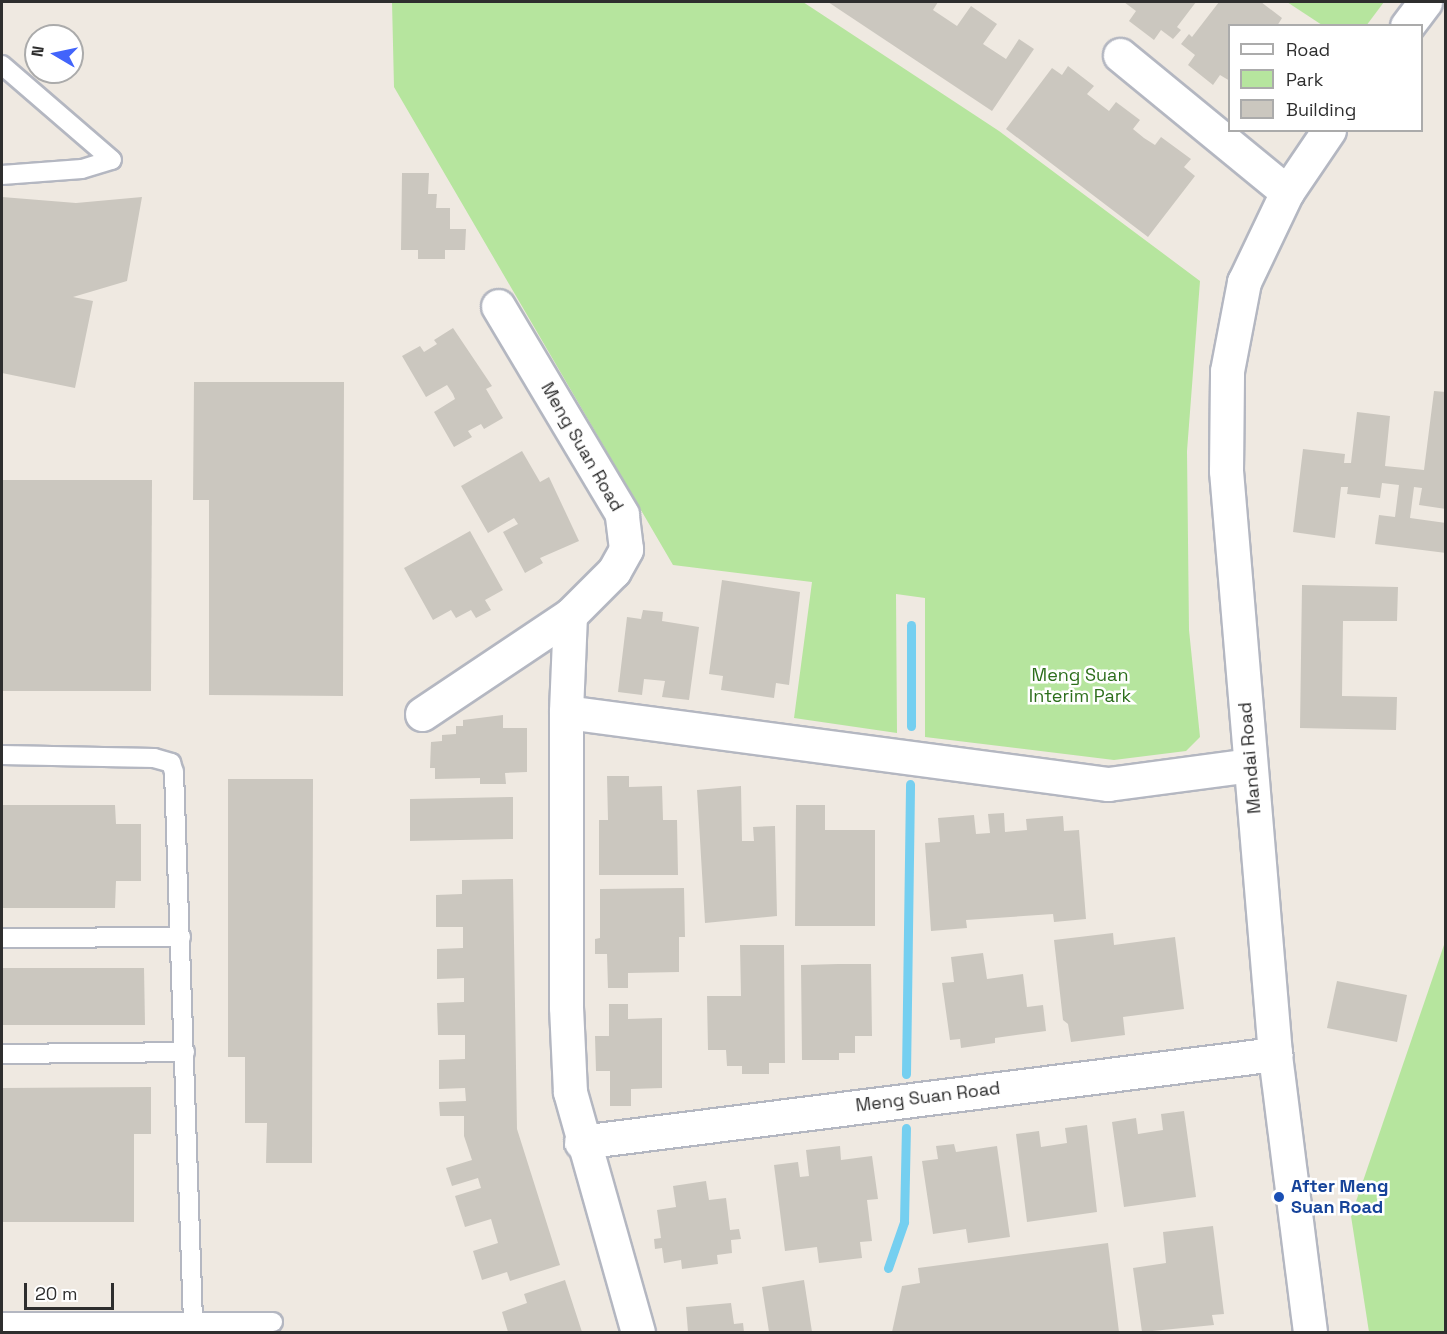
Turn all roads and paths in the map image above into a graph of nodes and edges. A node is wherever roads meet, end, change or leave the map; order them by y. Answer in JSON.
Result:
{"nodes":[{"id":1,"x":1425,"y":2,"type":"edge"},
{"id":2,"x":1408,"y":24,"type":"edge"},
{"id":3,"x":1120,"y":55,"type":"dead end"},
{"id":4,"x":2,"y":65,"type":"edge"},
{"id":5,"x":1328,"y":132,"type":"edge"},
{"id":6,"x":2,"y":175,"type":"edge"},
{"id":7,"x":1287,"y":192,"type":"junction"},
{"id":8,"x":498,"y":306,"type":"dead end"},
{"id":9,"x":570,"y":615,"type":"junction"},
{"id":10,"x":566,"y":712,"type":"junction"},
{"id":11,"x":422,"y":714,"type":"dead end"},
{"id":12,"x":2,"y":755,"type":"edge"},
{"id":13,"x":1250,"y":765,"type":"junction"},
{"id":14,"x":181,"y":937,"type":"junction"},
{"id":15,"x":2,"y":938,"type":"edge"},
{"id":16,"x":185,"y":1052,"type":"junction"},
{"id":17,"x":2,"y":1054,"type":"edge"},
{"id":18,"x":1275,"y":1054,"type":"junction"},
{"id":19,"x":581,"y":1142,"type":"junction"},
{"id":20,"x":2,"y":1322,"type":"edge"},
{"id":21,"x":193,"y":1322,"type":"junction"},
{"id":22,"x":273,"y":1322,"type":"dead end"},
{"id":23,"x":638,"y":1332,"type":"edge"},
{"id":24,"x":1310,"y":1332,"type":"edge"}],
"edges":[{"from":1,"to":2,"type":"street"},
{"from":3,"to":7,"type":"street"},
{"from":4,"to":6,"type":"lane"},
{"from":5,"to":7,"type":"street","name":"Mandai Road"},
{"from":7,"to":13,"type":"street","name":"Mandai Road"},
{"from":8,"to":9,"type":"street","name":"Meng Suan Road"},
{"from":9,"to":10,"type":"street"},
{"from":9,"to":11,"type":"street","name":"Meng Suan Road"},
{"from":10,"to":13,"type":"street"},
{"from":10,"to":19,"type":"street"},
{"from":12,"to":14,"type":"lane"},
{"from":13,"to":18,"type":"street","name":"Mandai Road"},
{"from":14,"to":15,"type":"lane"},
{"from":14,"to":16,"type":"lane"},
{"from":16,"to":17,"type":"lane"},
{"from":16,"to":21,"type":"lane"},
{"from":18,"to":19,"type":"street","name":"Meng Suan Road"},
{"from":18,"to":24,"type":"street","name":"Mandai Road"},
{"from":19,"to":23,"type":"street"},
{"from":20,"to":21,"type":"lane"},
{"from":21,"to":22,"type":"lane"}]}
